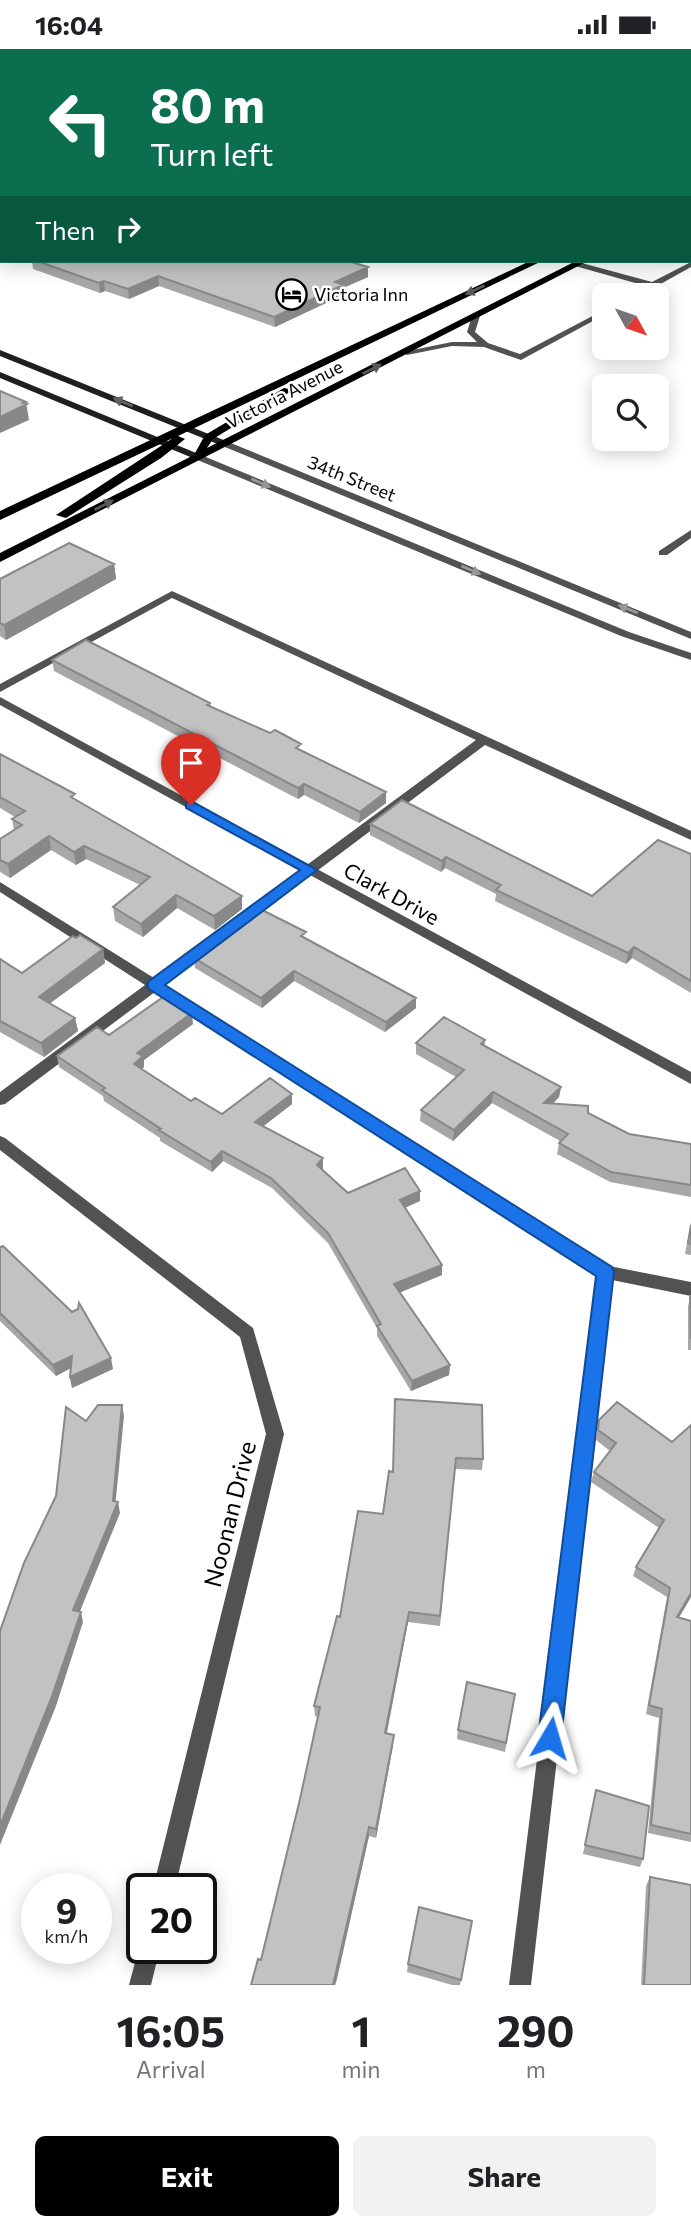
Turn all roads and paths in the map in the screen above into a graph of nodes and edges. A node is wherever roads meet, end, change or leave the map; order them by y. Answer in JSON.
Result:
{"nodes":[{"id":1,"x":533,"y":263,"type":"edge"},
{"id":2,"x":574,"y":263,"type":"edge"},
{"id":3,"x":579,"y":263,"type":"edge"},
{"id":4,"x":691,"y":264,"type":"edge"},
{"id":5,"x":646,"y":283,"type":"edge"},
{"id":6,"x":657,"y":283,"type":"edge"},
{"id":7,"x":476,"y":316,"type":"junction"},
{"id":8,"x":592,"y":319,"type":"edge"},
{"id":9,"x":376,"y":337,"type":"junction"},
{"id":10,"x":485,"y":345,"type":"junction"},
{"id":11,"x":407,"y":352,"type":"junction"},
{"id":12,"x":0,"y":353,"type":"edge"},
{"id":13,"x":0,"y":375,"type":"edge"},
{"id":14,"x":186,"y":427,"type":"junction"},
{"id":15,"x":209,"y":437,"type":"junction"},
{"id":16,"x":166,"y":443,"type":"junction"},
{"id":17,"x":223,"y":443,"type":"junction"},
{"id":18,"x":198,"y":457,"type":"junction"},
{"id":19,"x":0,"y":516,"type":"edge"},
{"id":20,"x":691,"y":533,"type":"edge"},
{"id":21,"x":663,"y":553,"type":"dead end"},
{"id":22,"x":0,"y":556,"type":"edge"},
{"id":23,"x":602,"y":598,"type":"junction"},
{"id":24,"x":580,"y":615,"type":"junction"},
{"id":25,"x":691,"y":636,"type":"edge"},
{"id":26,"x":691,"y":657,"type":"edge"},
{"id":27,"x":0,"y":689,"type":"edge"},
{"id":28,"x":0,"y":700,"type":"edge"},
{"id":29,"x":484,"y":740,"type":"junction"},
{"id":30,"x":691,"y":836,"type":"edge"},
{"id":31,"x":310,"y":870,"type":"junction"},
{"id":32,"x":0,"y":886,"type":"edge"},
{"id":33,"x":154,"y":985,"type":"junction"},
{"id":34,"x":691,"y":1079,"type":"edge"},
{"id":35,"x":0,"y":1100,"type":"edge"},
{"id":36,"x":0,"y":1142,"type":"edge"},
{"id":37,"x":605,"y":1272,"type":"junction"},
{"id":38,"x":691,"y":1289,"type":"edge"},
{"id":39,"x":168,"y":1873,"type":"edge"},
{"id":40,"x":145,"y":1964,"type":"edge"},
{"id":41,"x":140,"y":1985,"type":"edge"},
{"id":42,"x":520,"y":1985,"type":"edge"}],
"edges":[{"from":1,"to":9,"type":"main road","name":"Victoria Avenue","one_way":true},
{"from":2,"to":7,"type":"main road","name":"Victoria Avenue"},
{"from":3,"to":5,"type":"street"},
{"from":4,"to":6,"type":"street"},
{"from":7,"to":10,"type":"street"},
{"from":7,"to":11,"type":"main road","name":"Victoria Avenue"},
{"from":8,"to":10,"type":"street"},
{"from":9,"to":14,"type":"main road","name":"Victoria Avenue"},
{"from":9,"to":15,"type":"main road"},
{"from":10,"to":11,"type":"street"},
{"from":17,"to":11,"type":"main road","name":"Victoria Avenue","one_way":true},
{"from":14,"to":12,"type":"main road","name":"34th Street","one_way":true},
{"from":13,"to":16,"type":"main road","name":"34th Street"},
{"from":14,"to":15,"type":"main road","name":"34th Street"},
{"from":14,"to":16,"type":"main road"},
{"from":15,"to":17,"type":"main road","name":"34th Street"},
{"from":15,"to":18,"type":"main road"},
{"from":16,"to":18,"type":"main road","name":"34th Street"},
{"from":16,"to":19,"type":"main road"},
{"from":16,"to":22,"type":"main road"},
{"from":17,"to":18,"type":"main road","name":"Victoria Avenue"},
{"from":17,"to":23,"type":"street","name":"34th Street"},
{"from":22,"to":18,"type":"main road","name":"Victoria Avenue","one_way":true},
{"from":18,"to":24,"type":"street","name":"34th Street","one_way":true},
{"from":20,"to":21,"type":"street"},
{"from":23,"to":24,"type":"street"},
{"from":25,"to":23,"type":"street","name":"34th Street","one_way":true},
{"from":24,"to":26,"type":"street","name":"34th Street"},
{"from":27,"to":29,"type":"street"},
{"from":28,"to":31,"type":"street","name":"Clark Drive"},
{"from":29,"to":30,"type":"street"},
{"from":29,"to":31,"type":"street"},
{"from":31,"to":33,"type":"street"},
{"from":31,"to":34,"type":"street","name":"Clark Drive"},
{"from":32,"to":33,"type":"street"},
{"from":33,"to":35,"type":"street"},
{"from":33,"to":37,"type":"street"},
{"from":36,"to":39,"type":"street","name":"Noonan Drive"},
{"from":37,"to":38,"type":"street"},
{"from":37,"to":42,"type":"street"},
{"from":40,"to":41,"type":"street"}]}
